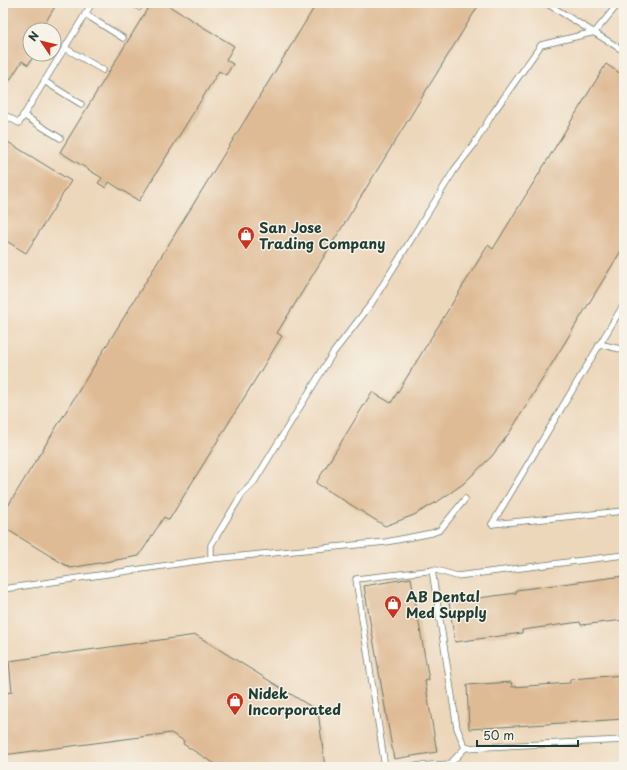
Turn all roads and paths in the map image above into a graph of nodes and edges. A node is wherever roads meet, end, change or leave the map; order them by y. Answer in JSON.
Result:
{"nodes":[{"id":1,"x":92,"y":3,"type":"edge"},
{"id":2,"x":132,"y":3,"type":"edge"},
{"id":3,"x":546,"y":3,"type":"edge"},
{"id":4,"x":619,"y":3,"type":"edge"},
{"id":5,"x":138,"y":7,"type":"dead end"},
{"id":6,"x":85,"y":14,"type":"junction"},
{"id":7,"x":595,"y":32,"type":"junction"},
{"id":8,"x":123,"y":38,"type":"dead end"},
{"id":9,"x":65,"y":48,"type":"junction"},
{"id":10,"x":624,"y":51,"type":"edge"},
{"id":11,"x":103,"y":70,"type":"dead end"},
{"id":12,"x":44,"y":81,"type":"junction"},
{"id":13,"x":81,"y":104,"type":"dead end"},
{"id":14,"x":3,"y":114,"type":"edge"},
{"id":15,"x":24,"y":115,"type":"junction"},
{"id":16,"x":60,"y":138,"type":"dead end"},
{"id":17,"x":624,"y":304,"type":"edge"},
{"id":18,"x":599,"y":344,"type":"junction"},
{"id":19,"x":624,"y":350,"type":"edge"},
{"id":20,"x":465,"y":499,"type":"dead end"},
{"id":21,"x":624,"y":511,"type":"edge"},
{"id":22,"x":624,"y":556,"type":"edge"},
{"id":23,"x":211,"y":559,"type":"junction"},
{"id":24,"x":432,"y":570,"type":"junction"},
{"id":25,"x":3,"y":589,"type":"edge"},
{"id":26,"x":624,"y":740,"type":"edge"},
{"id":27,"x":465,"y":748,"type":"junction"},
{"id":28,"x":385,"y":767,"type":"edge"},
{"id":29,"x":399,"y":767,"type":"edge"}],
"edges":[{"from":1,"to":6,"type":"lane"},
{"from":2,"to":5,"type":"lane"},
{"from":3,"to":7,"type":"lane"},
{"from":4,"to":7,"type":"lane"},
{"from":6,"to":8,"type":"lane"},
{"from":6,"to":9,"type":"lane"},
{"from":7,"to":10,"type":"lane"},
{"from":7,"to":23,"type":"lane"},
{"from":9,"to":11,"type":"lane"},
{"from":9,"to":12,"type":"lane"},
{"from":12,"to":13,"type":"lane"},
{"from":12,"to":15,"type":"lane"},
{"from":14,"to":15,"type":"lane"},
{"from":15,"to":16,"type":"lane"},
{"from":17,"to":18,"type":"lane"},
{"from":18,"to":19,"type":"lane"},
{"from":18,"to":21,"type":"lane"},
{"from":20,"to":23,"type":"lane"},
{"from":22,"to":24,"type":"lane"},
{"from":23,"to":25,"type":"lane"},
{"from":24,"to":27,"type":"lane"},
{"from":24,"to":28,"type":"lane"},
{"from":26,"to":27,"type":"lane"},
{"from":27,"to":29,"type":"lane"}]}
